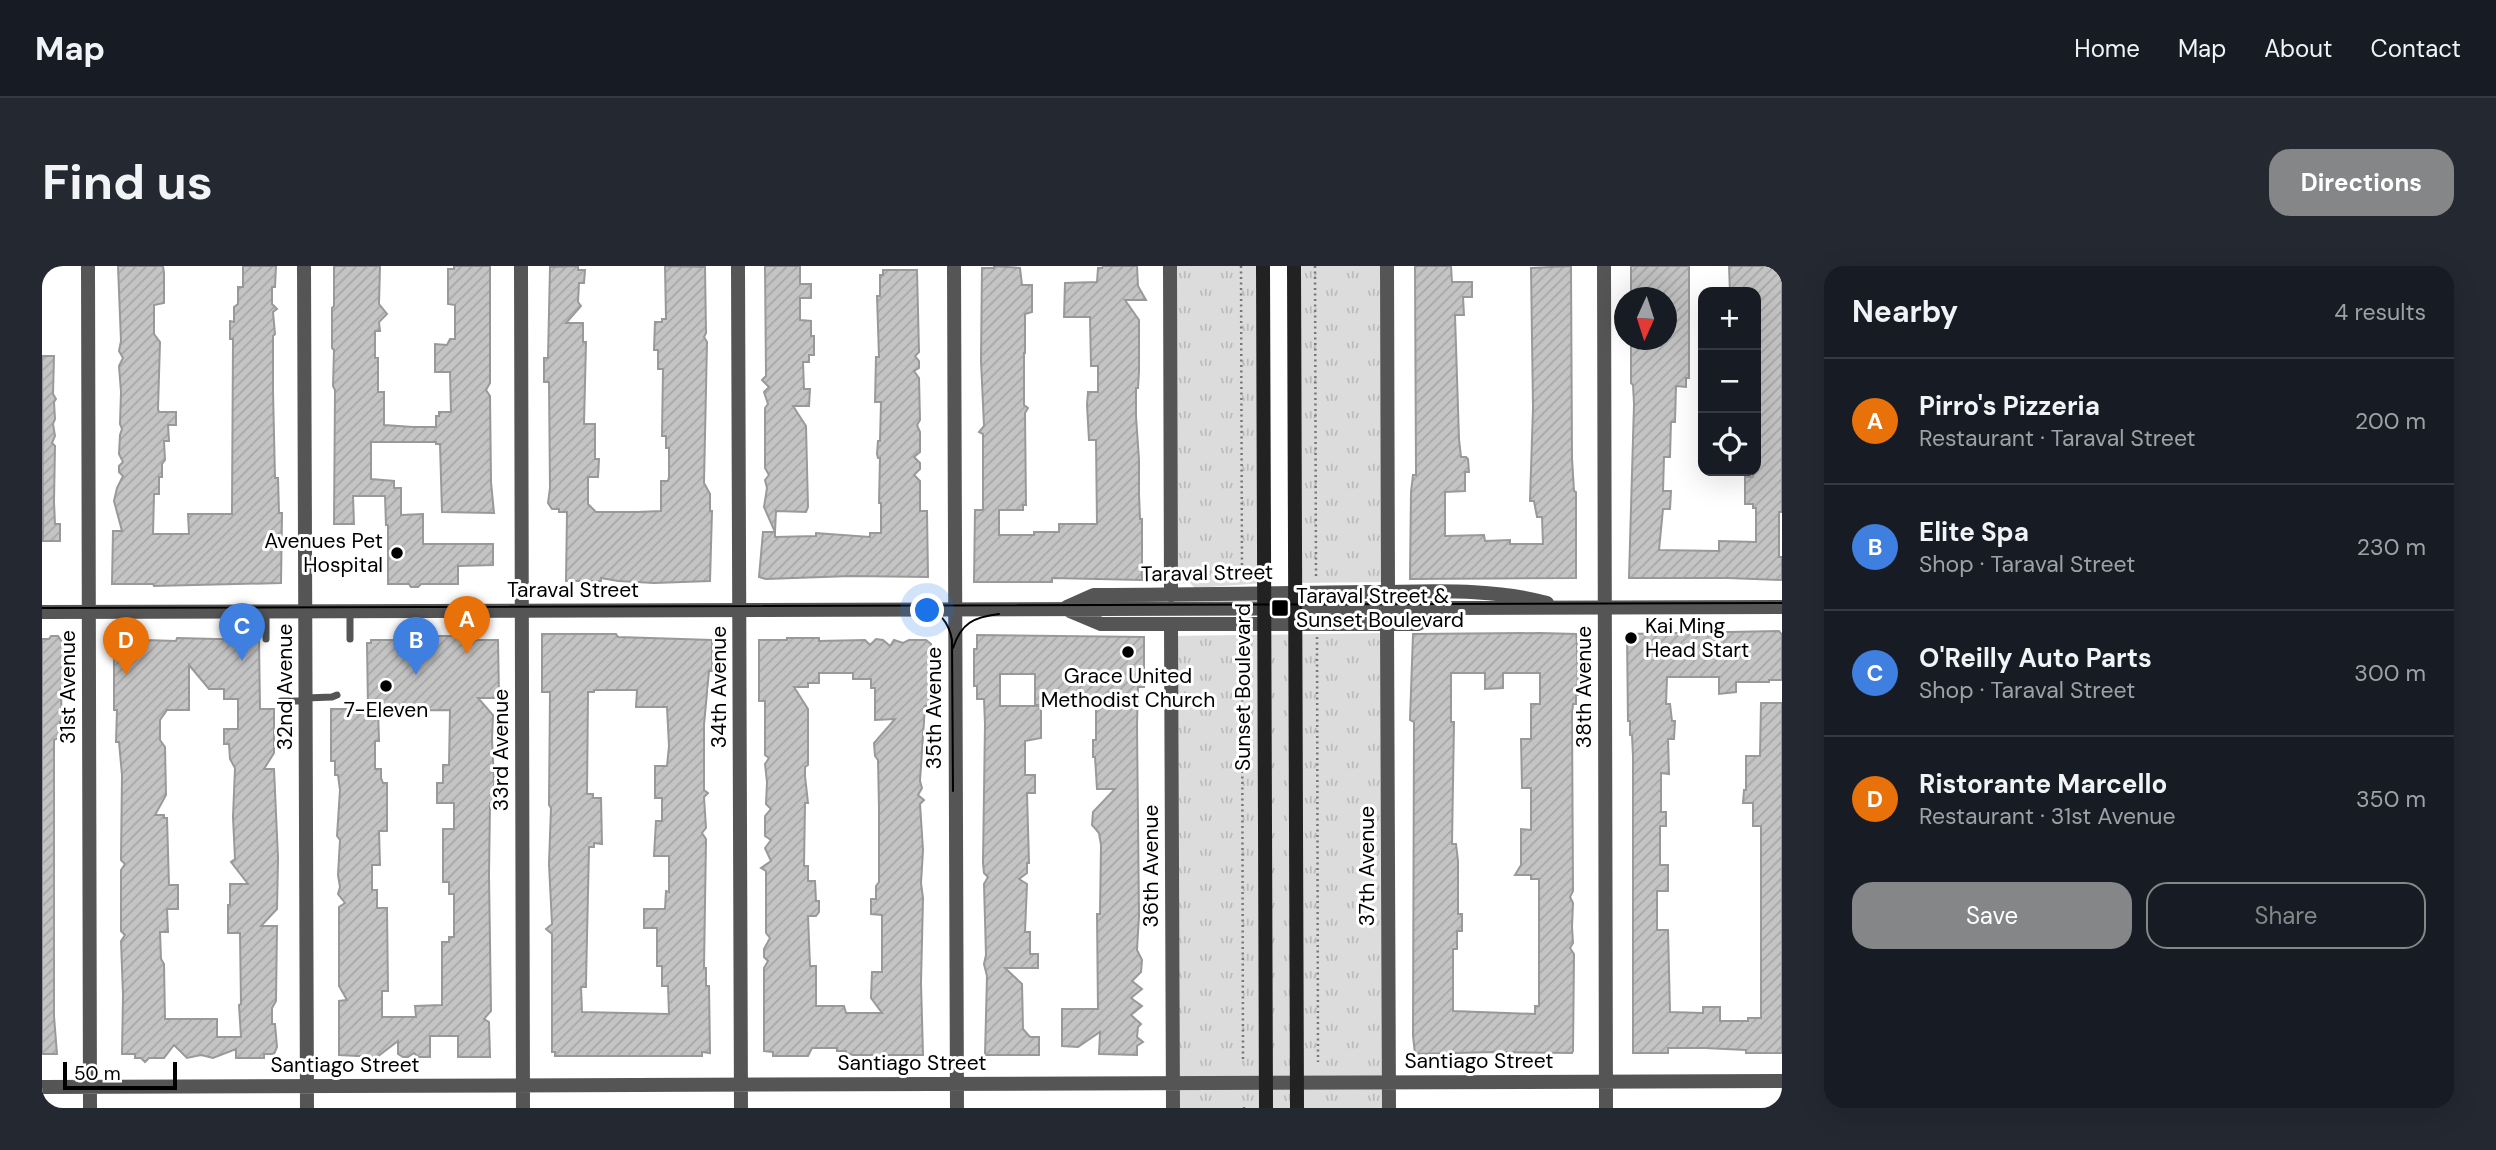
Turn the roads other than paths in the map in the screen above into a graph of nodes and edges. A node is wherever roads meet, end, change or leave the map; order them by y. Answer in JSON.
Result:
{"nodes":[{"id":1,"x":88,"y":266,"type":"edge"},
{"id":2,"x":304,"y":266,"type":"edge"},
{"id":3,"x":521,"y":266,"type":"edge"},
{"id":4,"x":738,"y":266,"type":"edge"},
{"id":5,"x":954,"y":266,"type":"edge"},
{"id":6,"x":1170,"y":266,"type":"edge"},
{"id":7,"x":1263,"y":266,"type":"edge"},
{"id":8,"x":1294,"y":266,"type":"edge"},
{"id":9,"x":1387,"y":266,"type":"edge"},
{"id":10,"x":1604,"y":266,"type":"edge"},
{"id":11,"x":1388,"y":592,"type":"junction"},
{"id":12,"x":1295,"y":593,"type":"junction"},
{"id":13,"x":1171,"y":595,"type":"junction"},
{"id":14,"x":1264,"y":601,"type":"junction"},
{"id":15,"x":1782,"y":607,"type":"edge"},
{"id":16,"x":1296,"y":608,"type":"junction"},
{"id":17,"x":1450,"y":608,"type":"junction"},
{"id":18,"x":1562,"y":608,"type":"junction"},
{"id":19,"x":1605,"y":608,"type":"junction"},
{"id":20,"x":955,"y":609,"type":"junction"},
{"id":21,"x":1063,"y":609,"type":"junction"},
{"id":22,"x":739,"y":610,"type":"junction"},
{"id":23,"x":266,"y":611,"type":"junction"},
{"id":24,"x":306,"y":611,"type":"junction"},
{"id":25,"x":350,"y":611,"type":"junction"},
{"id":26,"x":522,"y":611,"type":"junction"},
{"id":27,"x":42,"y":612,"type":"edge"},
{"id":28,"x":89,"y":612,"type":"junction"},
{"id":29,"x":1296,"y":624,"type":"junction"},
{"id":30,"x":1387,"y":624,"type":"junction"},
{"id":31,"x":1171,"y":625,"type":"junction"},
{"id":32,"x":1264,"y":625,"type":"junction"},
{"id":33,"x":266,"y":639,"type":"dead end"},
{"id":34,"x":350,"y":639,"type":"dead end"},
{"id":35,"x":337,"y":695,"type":"dead end"},
{"id":36,"x":306,"y":700,"type":"junction"},
{"id":37,"x":282,"y":701,"type":"dead end"},
{"id":38,"x":1782,"y":1081,"type":"edge"},
{"id":39,"x":1606,"y":1082,"type":"junction"},
{"id":40,"x":1173,"y":1083,"type":"junction"},
{"id":41,"x":1266,"y":1083,"type":"junction"},
{"id":42,"x":1297,"y":1083,"type":"junction"},
{"id":43,"x":1389,"y":1083,"type":"junction"},
{"id":44,"x":741,"y":1084,"type":"junction"},
{"id":45,"x":956,"y":1084,"type":"junction"},
{"id":46,"x":523,"y":1085,"type":"junction"},
{"id":47,"x":90,"y":1086,"type":"junction"},
{"id":48,"x":307,"y":1086,"type":"junction"},
{"id":49,"x":42,"y":1087,"type":"edge"},
{"id":50,"x":90,"y":1108,"type":"edge"},
{"id":51,"x":307,"y":1108,"type":"edge"},
{"id":52,"x":523,"y":1108,"type":"edge"},
{"id":53,"x":741,"y":1108,"type":"edge"},
{"id":54,"x":957,"y":1108,"type":"edge"},
{"id":55,"x":1173,"y":1108,"type":"edge"},
{"id":56,"x":1266,"y":1108,"type":"edge"},
{"id":57,"x":1297,"y":1108,"type":"edge"},
{"id":58,"x":1389,"y":1108,"type":"edge"},
{"id":59,"x":1606,"y":1108,"type":"edge"}],
"edges":[{"from":1,"to":28,"type":"street","name":"31st Avenue"},
{"from":2,"to":24,"type":"street","name":"32nd Avenue"},
{"from":3,"to":26,"type":"street","name":"33rd Avenue"},
{"from":4,"to":22,"type":"street","name":"34th Avenue"},
{"from":5,"to":20,"type":"street","name":"35th Avenue"},
{"from":6,"to":13,"type":"street"},
{"from":7,"to":14,"type":"main road","name":"Sunset Boulevard"},
{"from":8,"to":12,"type":"main road"},
{"from":9,"to":11,"type":"street"},
{"from":10,"to":19,"type":"street","name":"38th Avenue"},
{"from":11,"to":12,"type":"street","name":"Taraval Street"},
{"from":11,"to":18,"type":"street","name":"Taraval Street"},
{"from":12,"to":14,"type":"street","name":"Taraval Street"},
{"from":12,"to":16,"type":"main road"},
{"from":13,"to":14,"type":"street","name":"Taraval Street"},
{"from":13,"to":21,"type":"street","name":"Taraval Street"},
{"from":14,"to":16,"type":"street","name":"Taraval Street"},
{"from":14,"to":21,"type":"street","name":"Taraval Street"},
{"from":14,"to":32,"type":"main road","name":"Sunset Boulevard"},
{"from":15,"to":19,"type":"street","name":"Taraval Street"},
{"from":16,"to":17,"type":"street","name":"Taraval Street"},
{"from":16,"to":29,"type":"main road"},
{"from":17,"to":18,"type":"street","name":"Taraval Street"},
{"from":17,"to":30,"type":"street","name":"Taraval Street"},
{"from":18,"to":19,"type":"street","name":"Taraval Street"},
{"from":19,"to":39,"type":"street","name":"38th Avenue"},
{"from":20,"to":21,"type":"street","name":"Taraval Street"},
{"from":20,"to":22,"type":"street","name":"Taraval Street"},
{"from":20,"to":45,"type":"street","name":"35th Avenue"},
{"from":21,"to":31,"type":"street","name":"Taraval Street"},
{"from":22,"to":26,"type":"street","name":"Taraval Street"},
{"from":22,"to":44,"type":"street","name":"34th Avenue"},
{"from":23,"to":24,"type":"street","name":"Taraval Street"},
{"from":23,"to":28,"type":"street","name":"Taraval Street"},
{"from":23,"to":33,"type":"lane"},
{"from":24,"to":25,"type":"street","name":"Taraval Street"},
{"from":24,"to":36,"type":"street","name":"32nd Avenue"},
{"from":25,"to":26,"type":"street","name":"Taraval Street"},
{"from":25,"to":34,"type":"lane"},
{"from":26,"to":46,"type":"street","name":"33rd Avenue"},
{"from":27,"to":28,"type":"street","name":"Taraval Street"},
{"from":28,"to":47,"type":"street","name":"31st Avenue"},
{"from":29,"to":30,"type":"street","name":"Taraval Street"},
{"from":29,"to":32,"type":"street","name":"Taraval Street"},
{"from":29,"to":42,"type":"main road"},
{"from":30,"to":43,"type":"street","name":"37th Avenue"},
{"from":31,"to":32,"type":"street","name":"Taraval Street"},
{"from":31,"to":40,"type":"street","name":"36th Avenue"},
{"from":32,"to":41,"type":"main road","name":"Sunset Boulevard"},
{"from":35,"to":36,"type":"lane"},
{"from":36,"to":37,"type":"lane"},
{"from":36,"to":48,"type":"street","name":"32nd Avenue"},
{"from":38,"to":39,"type":"street","name":"Santiago Street"},
{"from":39,"to":43,"type":"street","name":"Santiago Street"},
{"from":39,"to":59,"type":"street","name":"38th Avenue"},
{"from":40,"to":41,"type":"street","name":"Santiago Street"},
{"from":40,"to":45,"type":"street","name":"Santiago Street"},
{"from":40,"to":55,"type":"street","name":"36th Avenue"},
{"from":41,"to":42,"type":"street","name":"Santiago Street"},
{"from":41,"to":56,"type":"main road","name":"Sunset Boulevard"},
{"from":42,"to":43,"type":"street","name":"Santiago Street"},
{"from":42,"to":57,"type":"main road"},
{"from":43,"to":58,"type":"street","name":"37th Avenue"},
{"from":44,"to":45,"type":"street","name":"Santiago Street"},
{"from":44,"to":46,"type":"street","name":"Santiago Street"},
{"from":44,"to":53,"type":"street","name":"34th Avenue"},
{"from":45,"to":54,"type":"street","name":"35th Avenue"},
{"from":46,"to":48,"type":"street","name":"Santiago Street"},
{"from":46,"to":52,"type":"street","name":"33rd Avenue"},
{"from":47,"to":48,"type":"street","name":"Santiago Street"},
{"from":47,"to":49,"type":"street","name":"Santiago Street"},
{"from":47,"to":50,"type":"street","name":"31st Avenue"},
{"from":48,"to":51,"type":"street","name":"32nd Avenue"}]}
